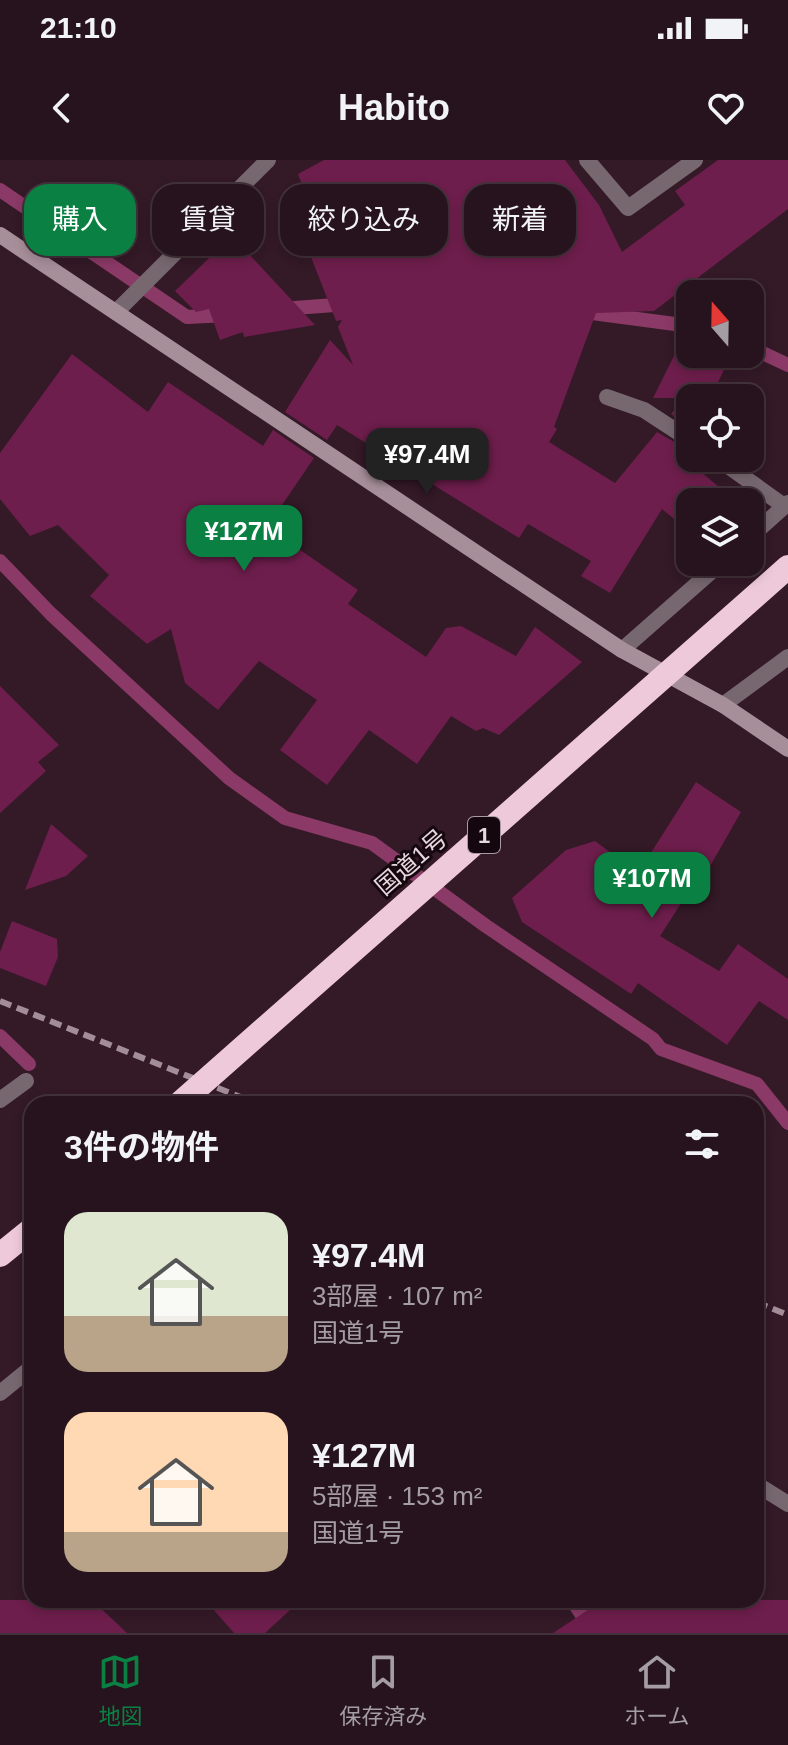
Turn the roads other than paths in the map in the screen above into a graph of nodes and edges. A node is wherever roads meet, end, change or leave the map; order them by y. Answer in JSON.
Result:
{"nodes":[{"id":1,"x":268,"y":160,"type":"edge"},
{"id":2,"x":587,"y":160,"type":"edge"},
{"id":3,"x":695,"y":160,"type":"edge"},
{"id":4,"x":0,"y":235,"type":"edge"},
{"id":5,"x":116,"y":312,"type":"junction"},
{"id":6,"x":607,"y":397,"type":"dead end"},
{"id":7,"x":676,"y":431,"type":"edge"},
{"id":8,"x":738,"y":472,"type":"edge"},
{"id":9,"x":786,"y":505,"type":"edge"},
{"id":10,"x":764,"y":525,"type":"edge"},
{"id":11,"x":788,"y":567,"type":"edge"},
{"id":12,"x":706,"y":576,"type":"edge"},
{"id":13,"x":622,"y":650,"type":"junction"},
{"id":14,"x":788,"y":657,"type":"edge"},
{"id":15,"x":723,"y":705,"type":"junction"},
{"id":16,"x":788,"y":749,"type":"edge"},
{"id":17,"x":26,"y":1081,"type":"dead end"},
{"id":18,"x":188,"y":1096,"type":"edge"},
{"id":19,"x":0,"y":1100,"type":"edge"},
{"id":20,"x":24,"y":1236,"type":"edge"},
{"id":21,"x":0,"y":1255,"type":"edge"},
{"id":22,"x":24,"y":1374,"type":"edge"},
{"id":23,"x":0,"y":1393,"type":"edge"},
{"id":24,"x":764,"y":1489,"type":"edge"},
{"id":25,"x":788,"y":1504,"type":"edge"}],
"edges":[{"from":1,"to":5,"type":"street"},
{"from":2,"to":3,"type":"street"},
{"from":4,"to":5,"type":"street"},
{"from":5,"to":13,"type":"street"},
{"from":6,"to":7,"type":"street"},
{"from":8,"to":9,"type":"street"},
{"from":9,"to":10,"type":"street"},
{"from":11,"to":18,"type":"highway","name":"国道1号","number":"1","bridge":true},
{"from":12,"to":13,"type":"street"},
{"from":13,"to":15,"type":"street"},
{"from":14,"to":15,"type":"street"},
{"from":15,"to":16,"type":"street"},
{"from":17,"to":19,"type":"street"},
{"from":20,"to":21,"type":"highway"},
{"from":22,"to":23,"type":"street"},
{"from":24,"to":25,"type":"street"}]}
